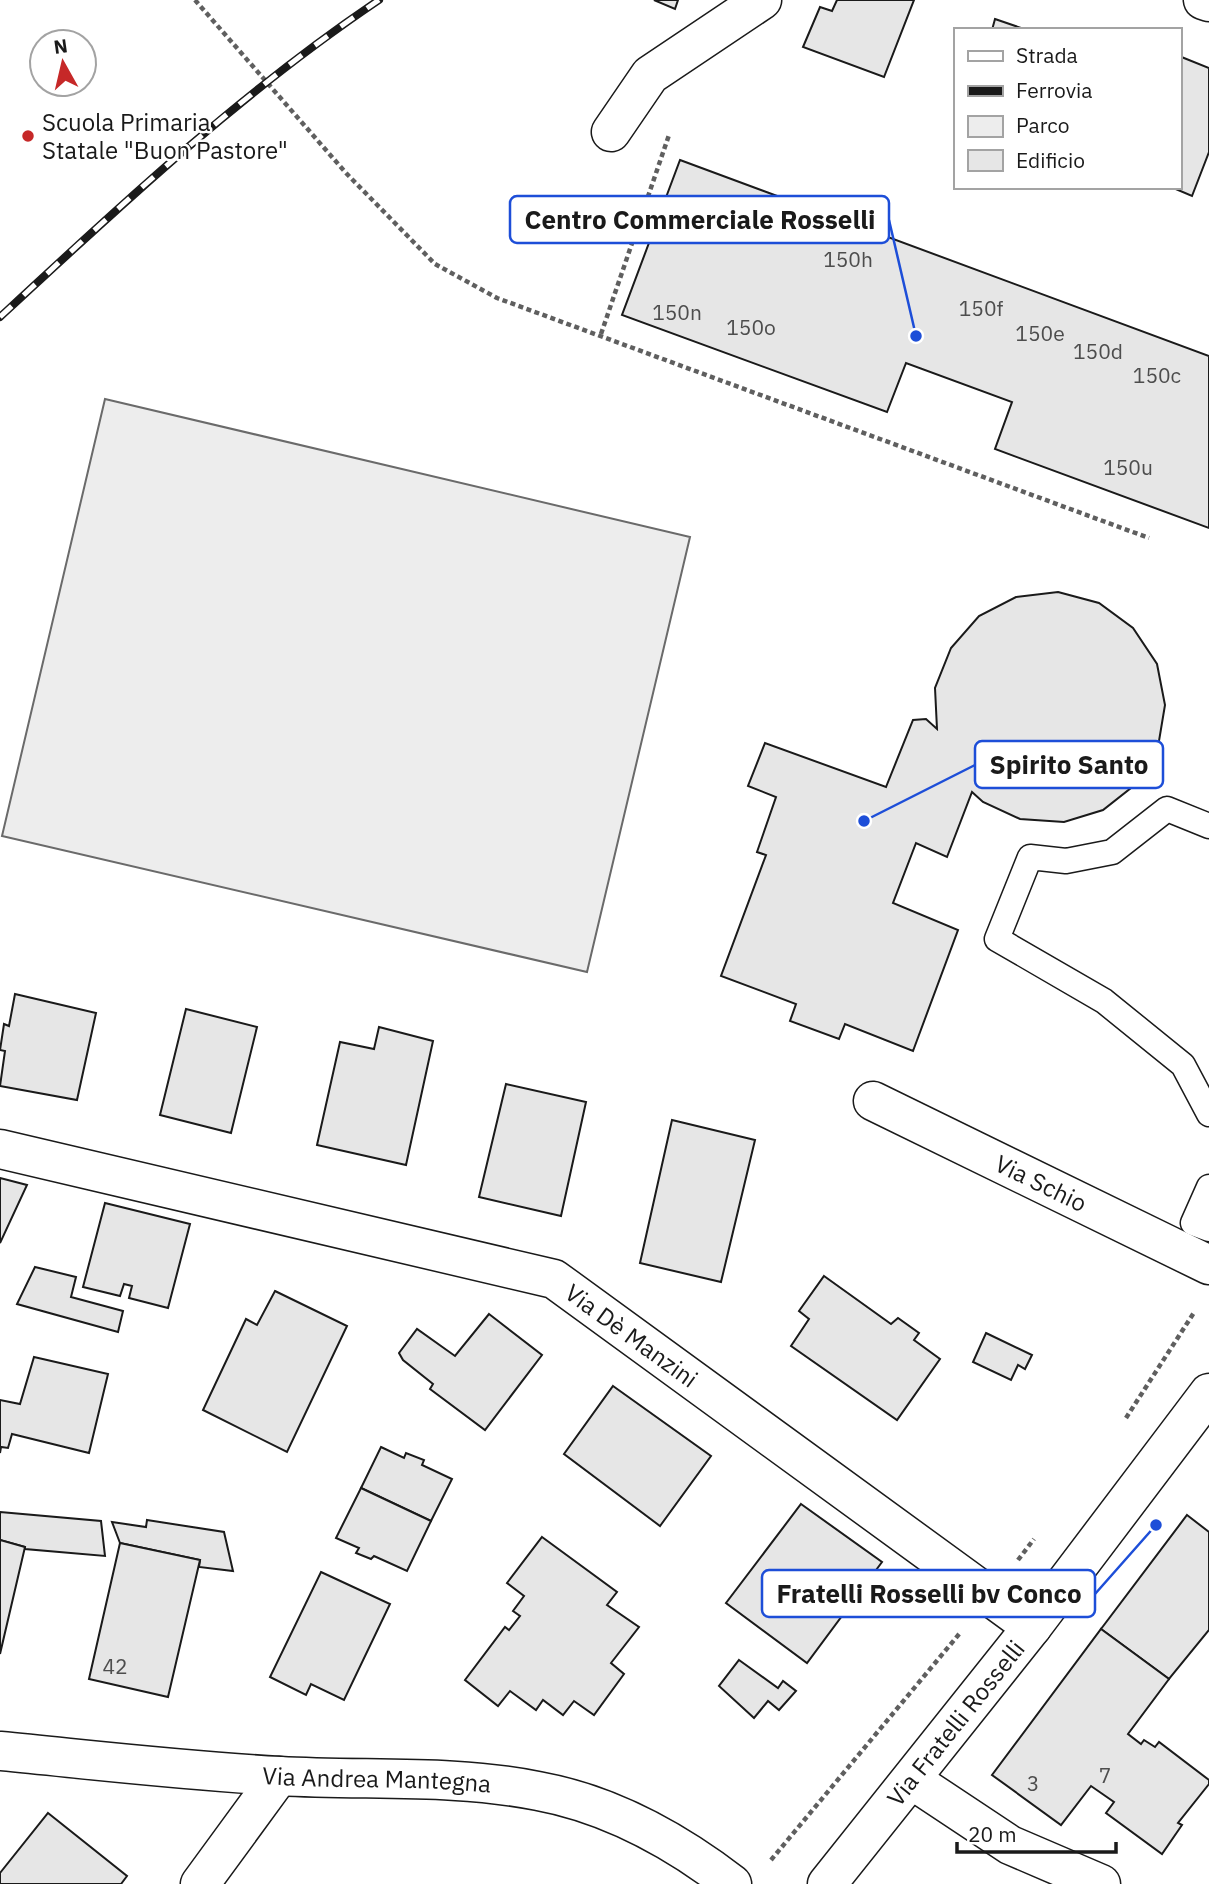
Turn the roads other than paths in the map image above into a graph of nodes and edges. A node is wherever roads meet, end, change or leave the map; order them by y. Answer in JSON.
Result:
{"nodes":[{"id":1,"x":762,"y":0,"type":"edge"},
{"id":2,"x":1203,"y":0,"type":"edge"},
{"id":3,"x":1209,"y":2,"type":"edge"},
{"id":4,"x":611,"y":132,"type":"dead end"},
{"id":5,"x":1209,"y":826,"type":"edge"},
{"id":6,"x":873,"y":1101,"type":"dead end"},
{"id":7,"x":1209,"y":1114,"type":"edge"},
{"id":8,"x":0,"y":1149,"type":"edge"},
{"id":9,"x":1209,"y":1187,"type":"edge"},
{"id":10,"x":1209,"y":1229,"type":"edge"},
{"id":11,"x":1209,"y":1265,"type":"edge"},
{"id":12,"x":1209,"y":1393,"type":"edge"},
{"id":13,"x":1032,"y":1627,"type":"junction"},
{"id":14,"x":0,"y":1751,"type":"edge"},
{"id":15,"x":279,"y":1776,"type":"junction"},
{"id":16,"x":912,"y":1780,"type":"junction"},
{"id":17,"x":200,"y":1884,"type":"edge"},
{"id":18,"x":732,"y":1884,"type":"edge"},
{"id":19,"x":827,"y":1884,"type":"edge"},
{"id":20,"x":1101,"y":1884,"type":"edge"}],
"edges":[{"from":1,"to":4,"type":"street"},
{"from":2,"to":3,"type":"street"},
{"from":5,"to":7,"type":"lane"},
{"from":6,"to":11,"type":"street","name":"Via Schio"},
{"from":8,"to":13,"type":"street","name":"Via Dè Manzini"},
{"from":9,"to":10,"type":"lane"},
{"from":12,"to":13,"type":"street","name":"Via Fratelli Rosselli"},
{"from":13,"to":16,"type":"street","name":"Via Fratelli Rosselli"},
{"from":14,"to":15,"type":"street","name":"Via Andrea Mantegna"},
{"from":15,"to":17,"type":"street"},
{"from":15,"to":18,"type":"street","name":"Via Andrea Mantegna"},
{"from":16,"to":19,"type":"street","name":"Via Fratelli Rosselli"},
{"from":16,"to":20,"type":"street"}]}
